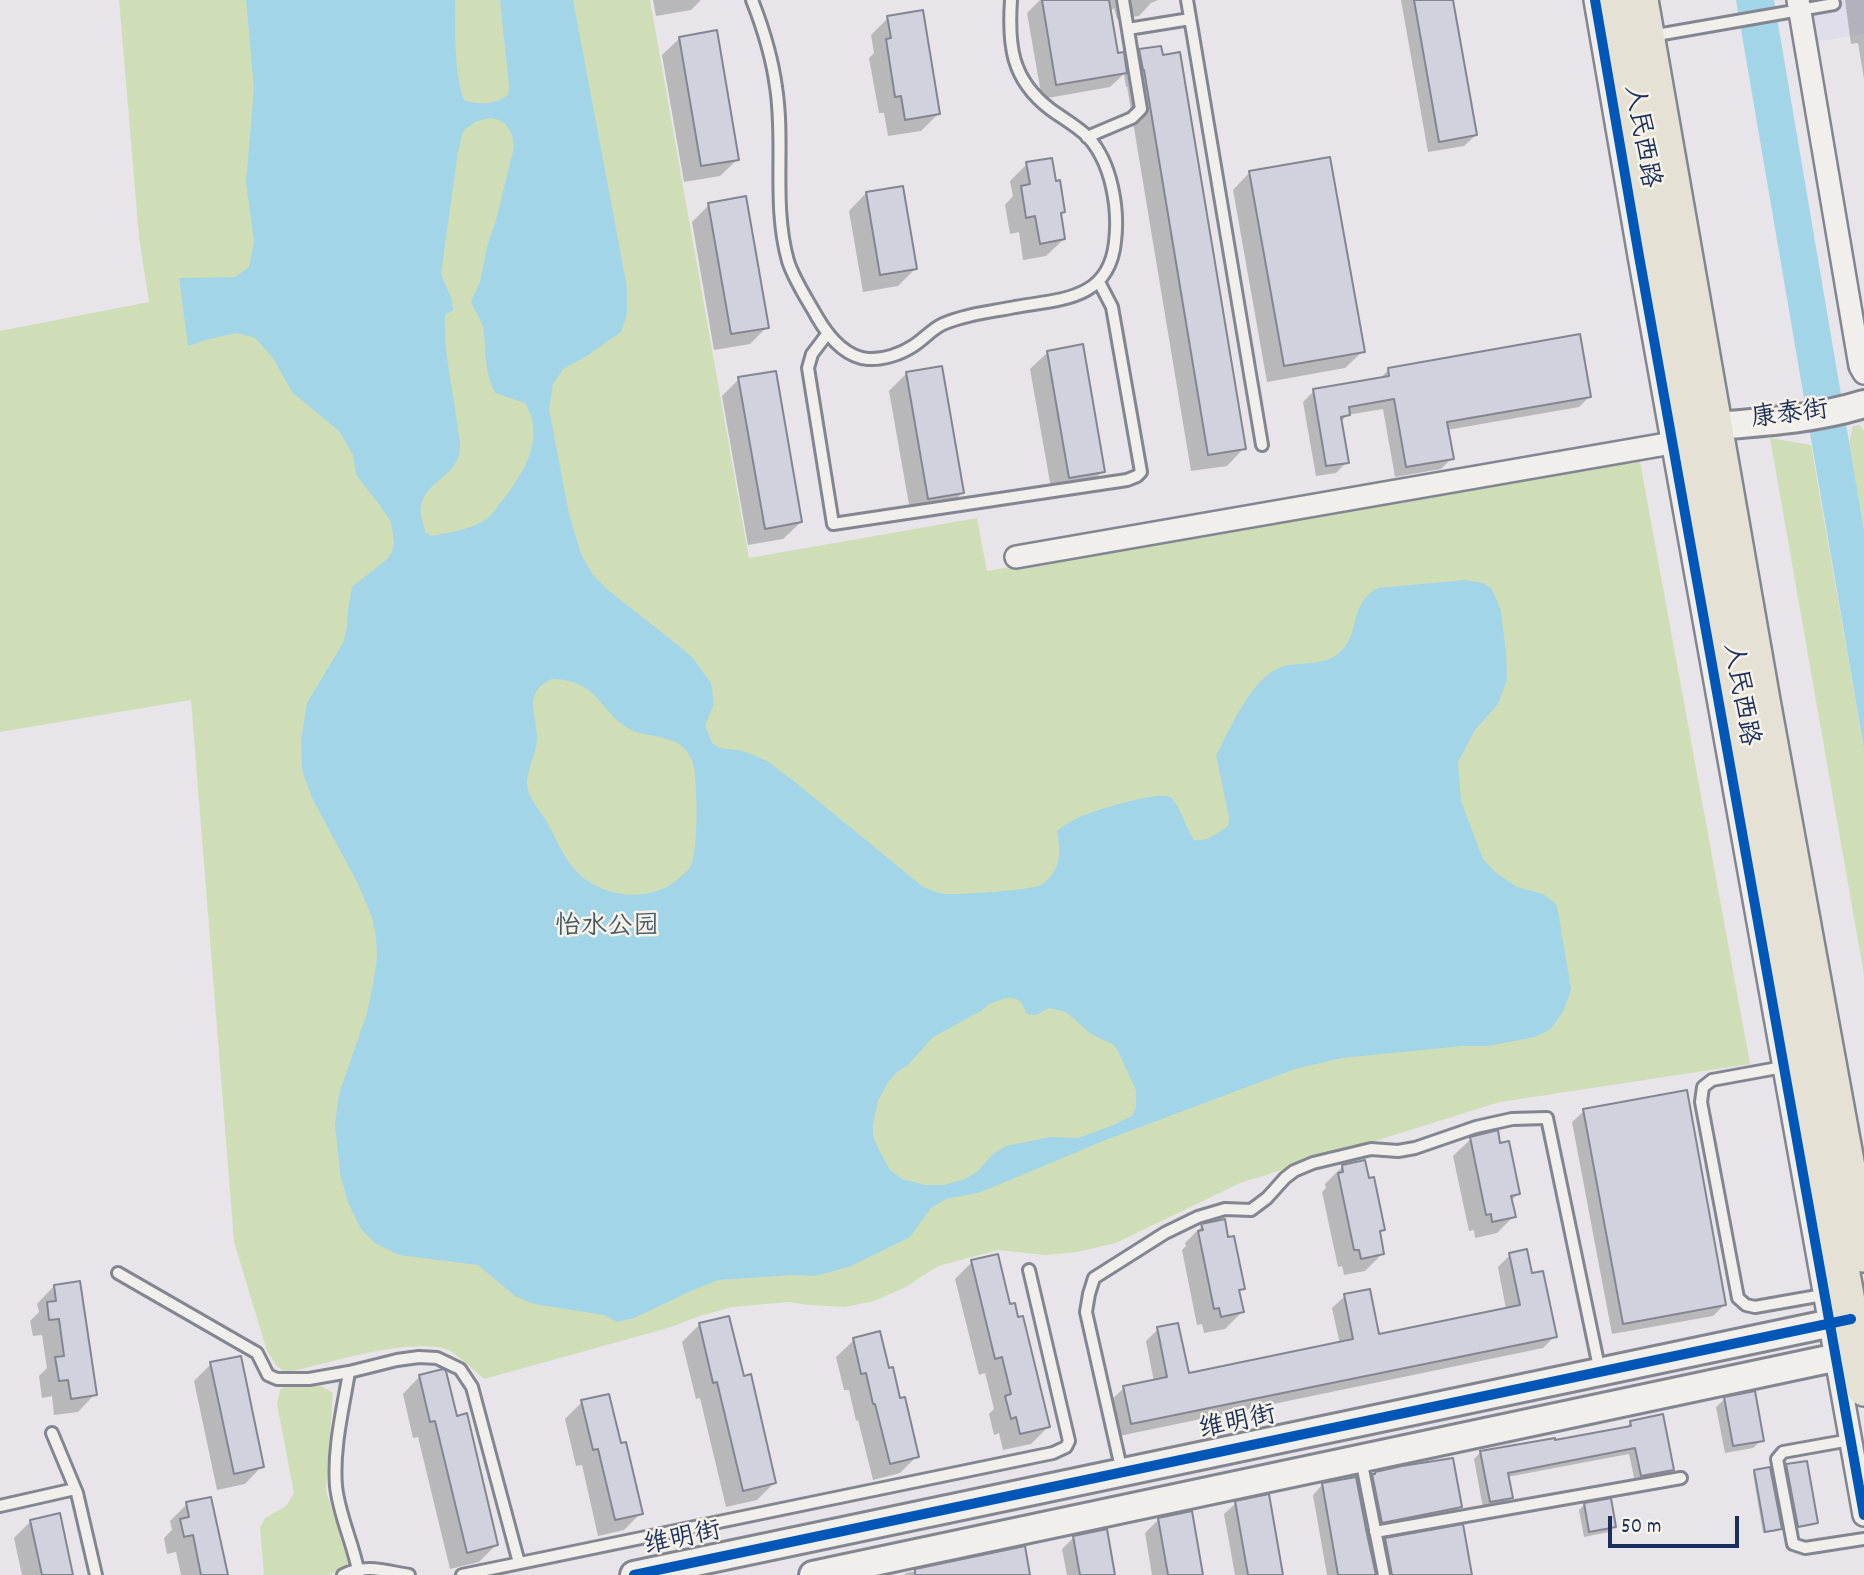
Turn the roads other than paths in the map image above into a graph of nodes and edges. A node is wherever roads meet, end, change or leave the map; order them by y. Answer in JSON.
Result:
{"nodes":[{"id":1,"x":752,"y":0,"type":"edge"},
{"id":2,"x":1011,"y":0,"type":"edge"},
{"id":3,"x":1123,"y":0,"type":"edge"},
{"id":4,"x":1187,"y":0,"type":"edge"},
{"id":5,"x":1595,"y":0,"type":"edge"},
{"id":6,"x":1615,"y":0,"type":"edge"},
{"id":7,"x":1641,"y":0,"type":"edge"},
{"id":8,"x":1833,"y":0,"type":"edge"},
{"id":9,"x":1795,"y":7,"type":"edge"},
{"id":10,"x":1190,"y":19,"type":"junction"},
{"id":11,"x":1128,"y":29,"type":"junction"},
{"id":12,"x":1647,"y":36,"type":"junction"},
{"id":13,"x":1087,"y":137,"type":"junction"},
{"id":14,"x":1099,"y":282,"type":"junction"},
{"id":15,"x":828,"y":333,"type":"junction"},
{"id":16,"x":1864,"y":373,"type":"edge"},
{"id":17,"x":1854,"y":407,"type":"edge"},
{"id":18,"x":1715,"y":426,"type":"junction"},
{"id":19,"x":1672,"y":443,"type":"junction"},
{"id":20,"x":1262,"y":446,"type":"dead end"},
{"id":21,"x":1016,"y":557,"type":"dead end"},
{"id":22,"x":1783,"y":1067,"type":"junction"},
{"id":23,"x":1864,"y":1255,"type":"edge"},
{"id":24,"x":1029,"y":1270,"type":"dead end"},
{"id":25,"x":118,"y":1273,"type":"dead end"},
{"id":26,"x":1823,"y":1295,"type":"junction"},
{"id":27,"x":1840,"y":1321,"type":"junction"},
{"id":28,"x":1846,"y":1356,"type":"junction"},
{"id":29,"x":349,"y":1372,"type":"junction"},
{"id":30,"x":1601,"y":1372,"type":"junction"},
{"id":31,"x":1864,"y":1389,"type":"edge"},
{"id":32,"x":52,"y":1433,"type":"dead end"},
{"id":33,"x":1850,"y":1440,"type":"junction"},
{"id":34,"x":1361,"y":1458,"type":"junction"},
{"id":35,"x":1122,"y":1472,"type":"junction"},
{"id":36,"x":1681,"y":1478,"type":"dead end"},
{"id":37,"x":75,"y":1489,"type":"junction"},
{"id":38,"x":0,"y":1506,"type":"edge"},
{"id":39,"x":1864,"y":1515,"type":"edge"},
{"id":40,"x":845,"y":1531,"type":"junction"},
{"id":41,"x":1375,"y":1532,"type":"junction"},
{"id":42,"x":1864,"y":1539,"type":"edge"},
{"id":43,"x":519,"y":1563,"type":"junction"},
{"id":44,"x":852,"y":1571,"type":"edge"},
{"id":45,"x":359,"y":1572,"type":"edge"},
{"id":46,"x":96,"y":1575,"type":"edge"},
{"id":47,"x":343,"y":1575,"type":"edge"},
{"id":48,"x":409,"y":1575,"type":"edge"},
{"id":49,"x":462,"y":1575,"type":"edge"},
{"id":50,"x":634,"y":1575,"type":"edge"},
{"id":51,"x":813,"y":1575,"type":"edge"},
{"id":52,"x":1384,"y":1575,"type":"edge"}],
"edges":[{"from":1,"to":15,"type":"lane"},
{"from":2,"to":13,"type":"lane"},
{"from":3,"to":11,"type":"lane"},
{"from":4,"to":10,"type":"lane"},
{"from":5,"to":19,"type":"street"},
{"from":6,"to":27,"type":"main road","name":"人民西路"},
{"from":7,"to":12,"type":"main road","name":"人民西路"},
{"from":8,"to":9,"type":"lane"},
{"from":9,"to":12,"type":"lane"},
{"from":9,"to":16,"type":"street"},
{"from":10,"to":11,"type":"lane"},
{"from":10,"to":20,"type":"lane"},
{"from":11,"to":13,"type":"lane"},
{"from":12,"to":18,"type":"main road","name":"人民西路"},
{"from":13,"to":14,"type":"lane"},
{"from":14,"to":15,"type":"lane"},
{"from":14,"to":15,"type":"lane"},
{"from":17,"to":18,"type":"street","name":"康泰街"},
{"from":18,"to":23,"type":"main road","name":"人民西路"},
{"from":19,"to":21,"type":"street"},
{"from":19,"to":22,"type":"street"},
{"from":22,"to":26,"type":"street"},
{"from":22,"to":26,"type":"lane"},
{"from":24,"to":43,"type":"lane"},
{"from":25,"to":29,"type":"lane"},
{"from":26,"to":27,"type":"street"},
{"from":27,"to":28,"type":"main road","name":"人民西路"},
{"from":27,"to":30,"type":"street","name":"维明街"},
{"from":28,"to":31,"type":"main road","name":"人民西路"},
{"from":28,"to":33,"type":"street"},
{"from":28,"to":34,"type":"street"},
{"from":29,"to":43,"type":"lane"},
{"from":29,"to":45,"type":"lane"},
{"from":30,"to":35,"type":"street","name":"维明街"},
{"from":30,"to":35,"type":"lane"},
{"from":32,"to":37,"type":"lane"},
{"from":33,"to":39,"type":"street"},
{"from":33,"to":42,"type":"lane"},
{"from":34,"to":41,"type":"lane"},
{"from":34,"to":44,"type":"street"},
{"from":35,"to":40,"type":"street","name":"维明街"},
{"from":36,"to":41,"type":"lane"},
{"from":37,"to":38,"type":"lane"},
{"from":37,"to":46,"type":"lane"},
{"from":40,"to":44,"type":"street"},
{"from":40,"to":50,"type":"street","name":"维明街"},
{"from":41,"to":52,"type":"lane"},
{"from":43,"to":49,"type":"lane"},
{"from":44,"to":51,"type":"street"},
{"from":45,"to":47,"type":"lane"},
{"from":45,"to":48,"type":"lane"}]}
